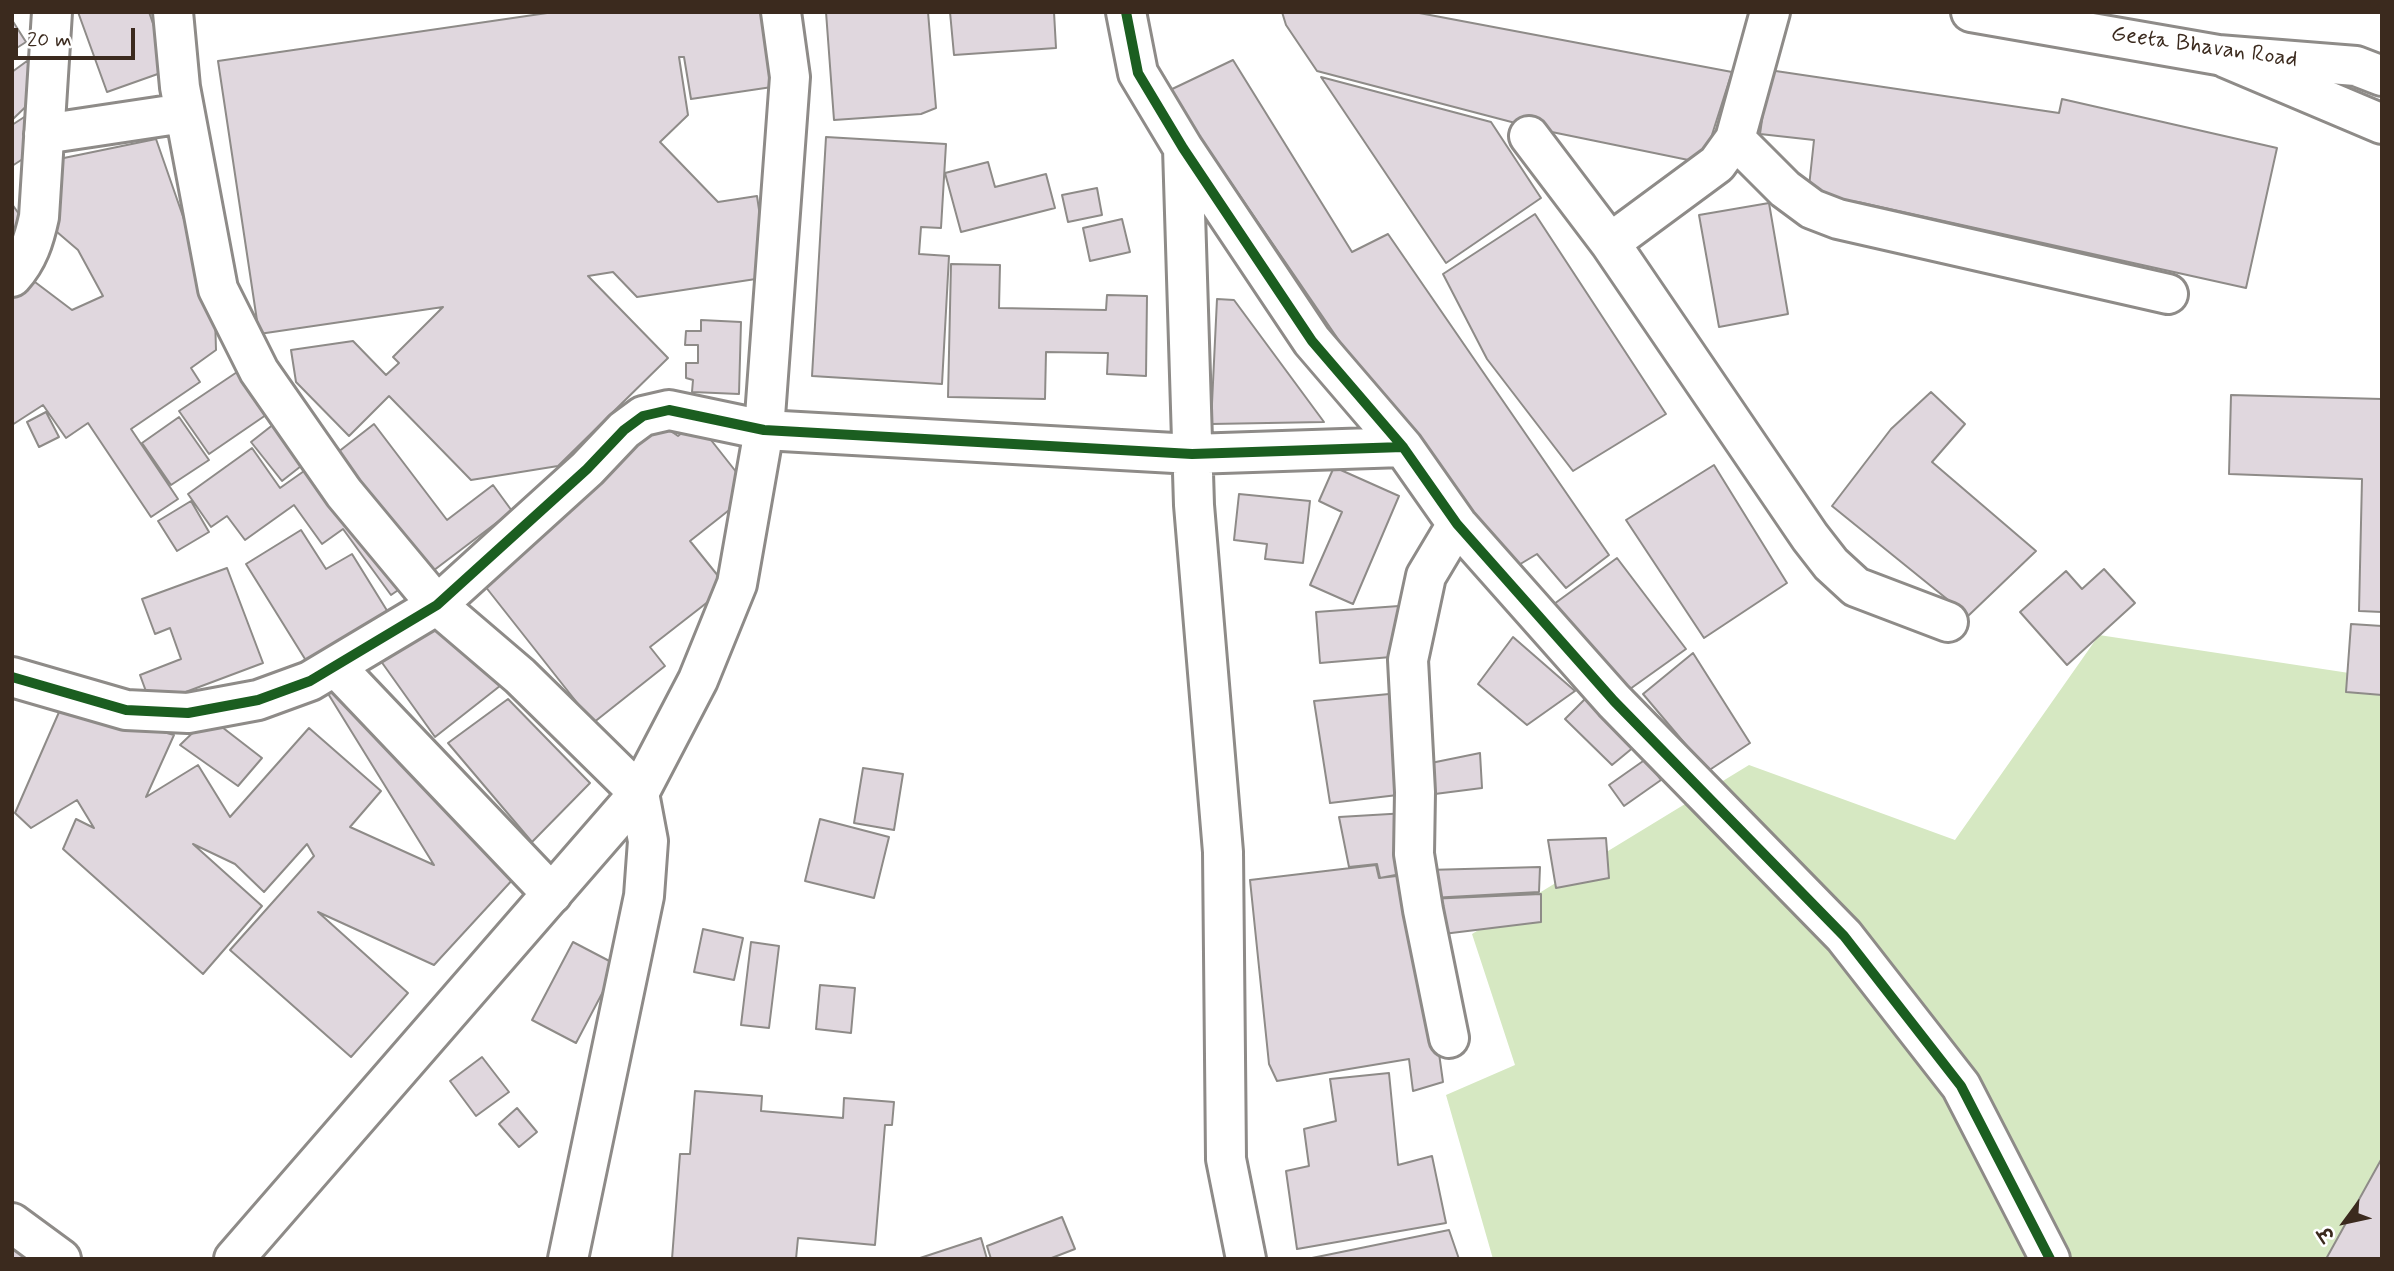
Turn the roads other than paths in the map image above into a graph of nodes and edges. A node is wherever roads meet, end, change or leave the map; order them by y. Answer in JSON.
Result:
{"nodes":[{"id":1,"x":52,"y":12,"type":"edge"},
{"id":2,"x":173,"y":12,"type":"edge"},
{"id":3,"x":781,"y":12,"type":"edge"},
{"id":4,"x":1126,"y":12,"type":"edge"},
{"id":5,"x":1770,"y":12,"type":"edge"},
{"id":6,"x":1971,"y":12,"type":"edge"},
{"id":7,"x":2218,"y":54,"type":"junction"},
{"id":8,"x":2373,"y":68,"type":"edge"},
{"id":9,"x":184,"y":113,"type":"junction"},
{"id":10,"x":2382,"y":124,"type":"edge"},
{"id":11,"x":44,"y":134,"type":"junction"},
{"id":12,"x":1529,"y":136,"type":"dead end"},
{"id":13,"x":1735,"y":139,"type":"junction"},
{"id":14,"x":1183,"y":148,"type":"junction"},
{"id":15,"x":1611,"y":243,"type":"junction"},
{"id":16,"x":12,"y":277,"type":"edge"},
{"id":17,"x":2168,"y":294,"type":"dead end"},
{"id":18,"x":764,"y":430,"type":"junction"},
{"id":19,"x":1403,"y":447,"type":"junction"},
{"id":20,"x":1192,"y":454,"type":"junction"},
{"id":21,"x":1457,"y":524,"type":"junction"},
{"id":22,"x":437,"y":605,"type":"junction"},
{"id":23,"x":1948,"y":622,"type":"dead end"},
{"id":24,"x":335,"y":666,"type":"junction"},
{"id":25,"x":12,"y":677,"type":"edge"},
{"id":26,"x":639,"y":793,"type":"junction"},
{"id":27,"x":552,"y":894,"type":"junction"},
{"id":28,"x":1449,"y":1038,"type":"dead end"},
{"id":29,"x":12,"y":1223,"type":"edge"},
{"id":30,"x":241,"y":1256,"type":"edge"},
{"id":31,"x":61,"y":1259,"type":"edge"},
{"id":32,"x":568,"y":1259,"type":"edge"},
{"id":33,"x":1246,"y":1259,"type":"edge"},
{"id":34,"x":2050,"y":1259,"type":"edge"}],
"edges":[{"from":1,"to":11,"type":"street"},
{"from":2,"to":9,"type":"street"},
{"from":3,"to":18,"type":"street"},
{"from":4,"to":14,"type":"street"},
{"from":5,"to":13,"type":"street"},
{"from":6,"to":7,"type":"street","name":"Geeta Bhavan Road"},
{"from":7,"to":8,"type":"street","name":"Geeta Bhavan Road"},
{"from":7,"to":10,"type":"street"},
{"from":9,"to":11,"type":"street"},
{"from":9,"to":22,"type":"street"},
{"from":11,"to":16,"type":"street"},
{"from":12,"to":15,"type":"street"},
{"from":13,"to":15,"type":"street"},
{"from":13,"to":17,"type":"street"},
{"from":14,"to":19,"type":"street"},
{"from":14,"to":20,"type":"street"},
{"from":15,"to":23,"type":"street"},
{"from":18,"to":20,"type":"street"},
{"from":18,"to":22,"type":"street"},
{"from":18,"to":26,"type":"street"},
{"from":19,"to":20,"type":"street"},
{"from":19,"to":21,"type":"street"},
{"from":20,"to":33,"type":"street"},
{"from":21,"to":28,"type":"street"},
{"from":21,"to":34,"type":"street"},
{"from":22,"to":24,"type":"street"},
{"from":22,"to":26,"type":"street"},
{"from":24,"to":25,"type":"street"},
{"from":24,"to":27,"type":"street"},
{"from":26,"to":27,"type":"street"},
{"from":26,"to":32,"type":"street"},
{"from":27,"to":30,"type":"street"},
{"from":29,"to":31,"type":"street"}]}
